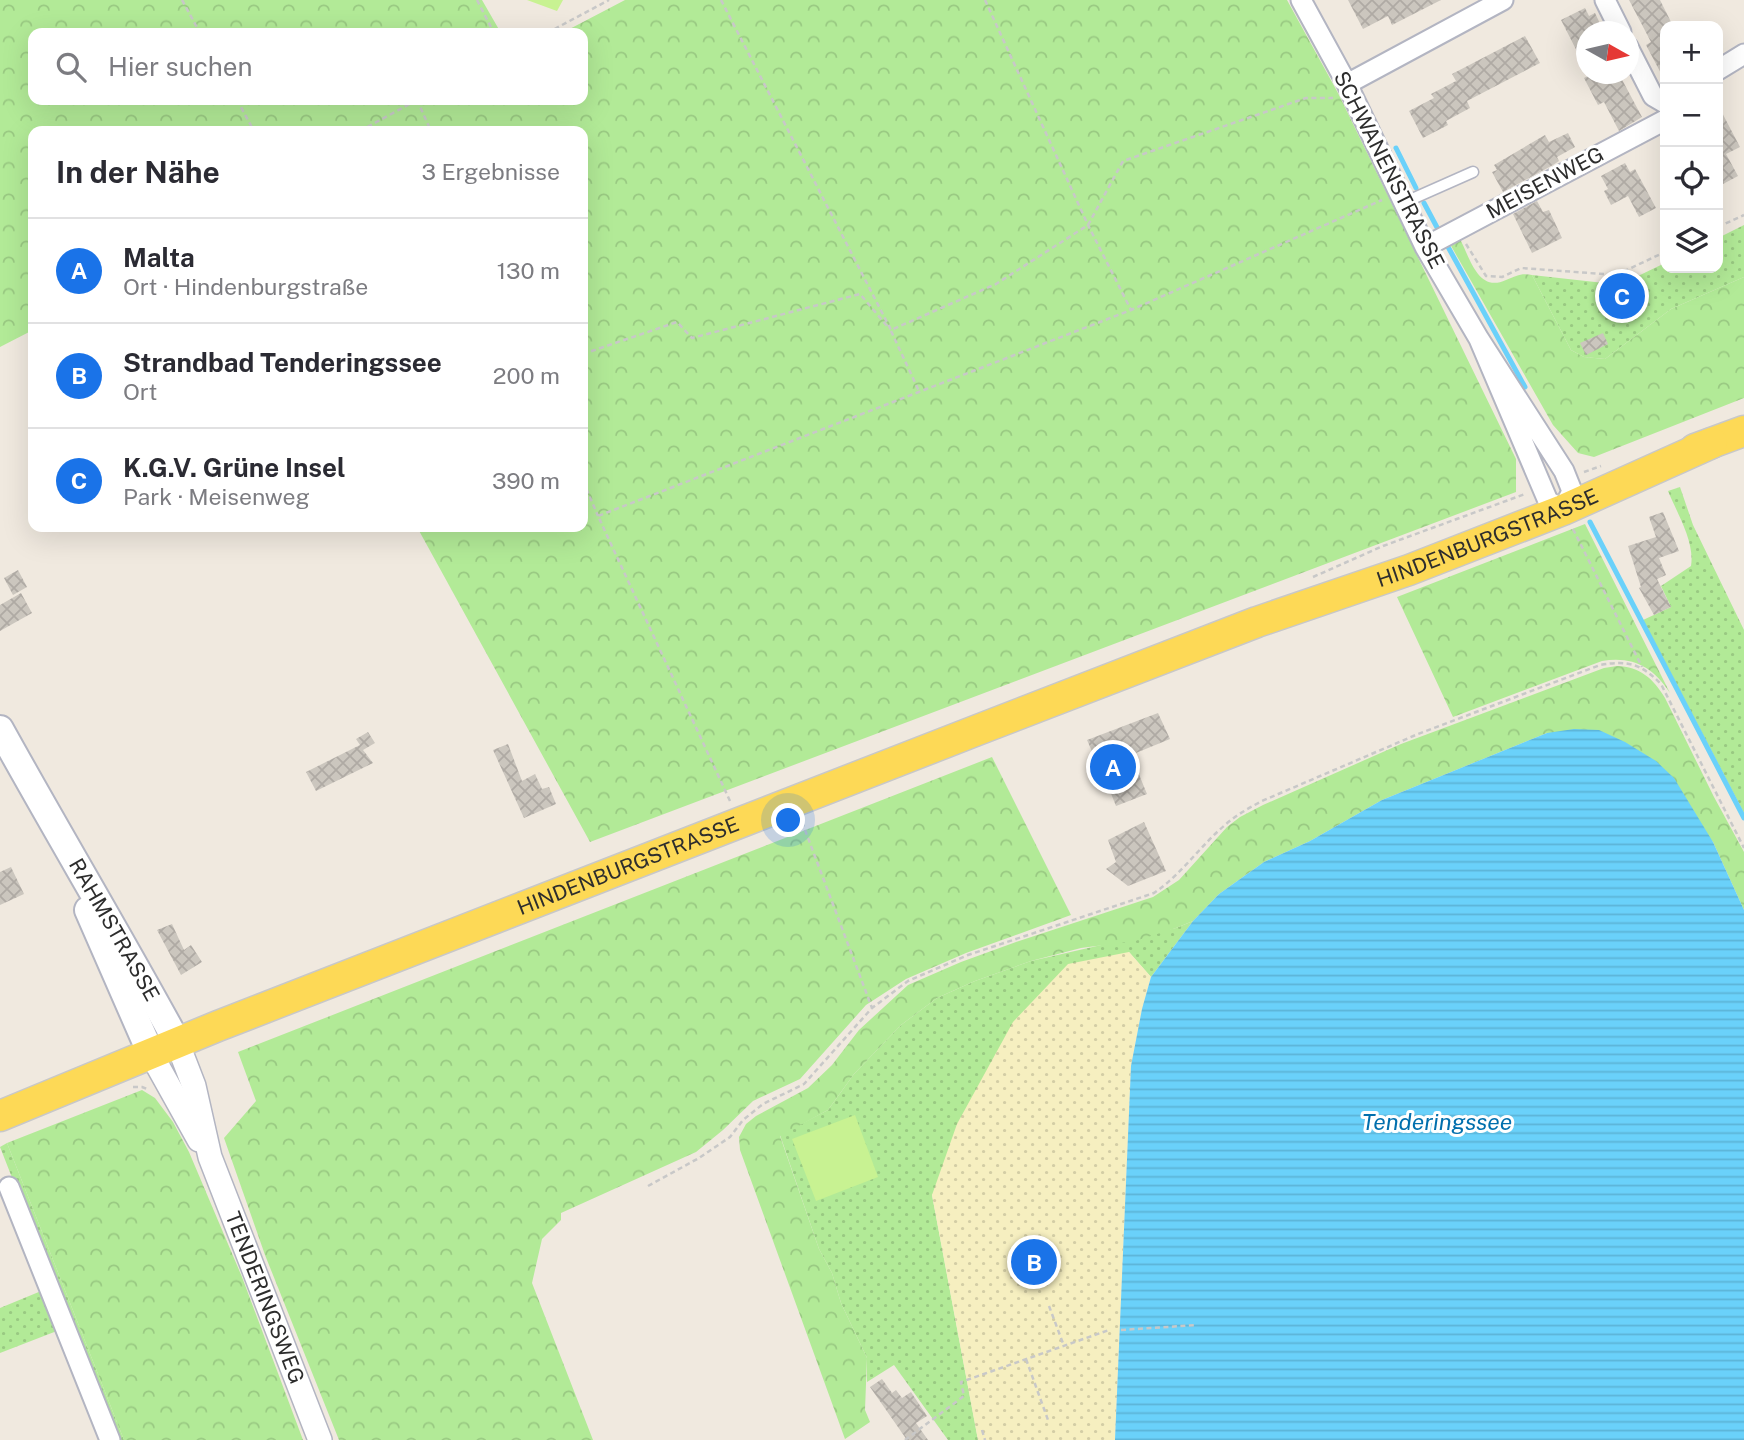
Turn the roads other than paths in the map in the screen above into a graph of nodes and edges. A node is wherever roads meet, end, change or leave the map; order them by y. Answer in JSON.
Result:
{"nodes":[{"id":1,"x":1301,"y":0,"type":"edge"},
{"id":2,"x":1503,"y":0,"type":"edge"},
{"id":3,"x":1605,"y":0,"type":"edge"},
{"id":4,"x":1616,"y":21,"type":"edge"},
{"id":5,"x":1744,"y":54,"type":"edge"},
{"id":6,"x":1639,"y":67,"type":"edge"},
{"id":7,"x":1723,"y":68,"type":"edge"},
{"id":8,"x":1347,"y":84,"type":"junction"},
{"id":9,"x":1660,"y":100,"type":"edge"},
{"id":10,"x":1660,"y":123,"type":"edge"},
{"id":11,"x":1473,"y":172,"type":"dead end"},
{"id":12,"x":1400,"y":198,"type":"junction"},
{"id":13,"x":1425,"y":247,"type":"junction"},
{"id":14,"x":1479,"y":339,"type":"junction"},
{"id":15,"x":1744,"y":431,"type":"edge"},
{"id":16,"x":1561,"y":501,"type":"junction"},
{"id":17,"x":0,"y":729,"type":"edge"},
{"id":18,"x":164,"y":1048,"type":"junction"},
{"id":19,"x":0,"y":1116,"type":"edge"},
{"id":20,"x":9,"y":1186,"type":"dead end"},
{"id":21,"x":110,"y":1440,"type":"edge"},
{"id":22,"x":320,"y":1440,"type":"edge"}],
"edges":[{"from":1,"to":8,"type":"street","name":"SCHWANENSTRASSE"},
{"from":2,"to":8,"type":"street"},
{"from":3,"to":4,"type":"street"},
{"from":5,"to":7,"type":"street"},
{"from":6,"to":9,"type":"street"},
{"from":8,"to":12,"type":"street","name":"SCHWANENSTRASSE"},
{"from":10,"to":13,"type":"street","name":"MEISENWEG"},
{"from":11,"to":12,"type":"lane"},
{"from":12,"to":13,"type":"street","name":"SCHWANENSTRASSE"},
{"from":13,"to":14,"type":"street","name":"SCHWANENSTRASSE"},
{"from":14,"to":16,"type":"street","name":"SCHWANENSTRASSE"},
{"from":14,"to":16,"type":"street","name":"SCHWANENSTRASSE"},
{"from":15,"to":16,"type":"main road","name":"HINDENBURGSTRASSE"},
{"from":16,"to":18,"type":"main road","name":"HINDENBURGSTRASSE"},
{"from":17,"to":18,"type":"main road","name":"RAHMSTRASSE"},
{"from":18,"to":19,"type":"main road","name":"HINDENBURGSTRASSE"},
{"from":18,"to":22,"type":"street","name":"TENDERINGSWEG"},
{"from":20,"to":21,"type":"street"}]}
